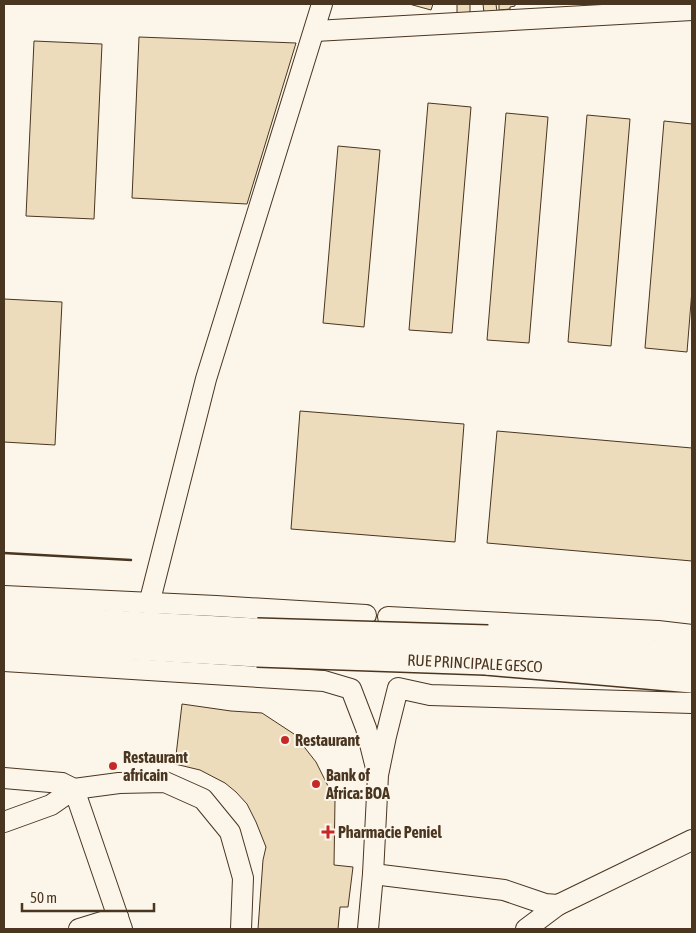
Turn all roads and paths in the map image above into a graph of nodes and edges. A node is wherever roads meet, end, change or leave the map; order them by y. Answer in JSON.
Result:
{"nodes":[{"id":1,"x":322,"y":4,"type":"edge"},
{"id":2,"x":692,"y":10,"type":"edge"},
{"id":3,"x":315,"y":31,"type":"junction"},
{"id":4,"x":4,"y":596,"type":"edge"},
{"id":5,"x":149,"y":604,"type":"junction"},
{"id":6,"x":366,"y":616,"type":"junction"},
{"id":7,"x":4,"y":617,"type":"edge"},
{"id":8,"x":388,"y":617,"type":"junction"},
{"id":9,"x":32,"y":631,"type":"junction"},
{"id":10,"x":692,"y":635,"type":"edge"},
{"id":11,"x":4,"y":640,"type":"edge"},
{"id":12,"x":257,"y":642,"type":"junction"},
{"id":13,"x":692,"y":656,"type":"edge"},
{"id":14,"x":4,"y":662,"type":"edge"},
{"id":15,"x":692,"y":680,"type":"edge"},
{"id":16,"x":351,"y":688,"type":"junction"},
{"id":17,"x":398,"y":688,"type":"junction"},
{"id":18,"x":692,"y":703,"type":"edge"},
{"id":19,"x":378,"y":775,"type":"junction"},
{"id":20,"x":4,"y":778,"type":"edge"},
{"id":21,"x":74,"y":789,"type":"junction"},
{"id":22,"x":4,"y":822,"type":"edge"},
{"id":23,"x":692,"y":840,"type":"edge"},
{"id":24,"x":373,"y":874,"type":"junction"},
{"id":25,"x":558,"y":905,"type":"junction"},
{"id":26,"x":120,"y":923,"type":"edge"},
{"id":27,"x":79,"y":929,"type":"edge"},
{"id":28,"x":241,"y":929,"type":"edge"},
{"id":29,"x":368,"y":929,"type":"edge"},
{"id":30,"x":526,"y":929,"type":"edge"}],
"edges":[{"from":1,"to":3,"type":"street"},
{"from":2,"to":3,"type":"street"},
{"from":3,"to":5,"type":"street"},
{"from":4,"to":5,"type":"street"},
{"from":5,"to":6,"type":"street"},
{"from":6,"to":8,"type":"street"},
{"from":6,"to":16,"type":"street"},
{"from":7,"to":9,"type":"main road"},
{"from":8,"to":10,"type":"street"},
{"from":8,"to":17,"type":"street"},
{"from":9,"to":11,"type":"main road"},
{"from":9,"to":12,"type":"main road"},
{"from":12,"to":13,"type":"main road","name":"RUE PRINCIPALE GESCO","bridge":true},
{"from":12,"to":15,"type":"main road","name":"RUE PRINCIPALE GESCO","bridge":true},
{"from":14,"to":16,"type":"street"},
{"from":16,"to":17,"type":"street"},
{"from":16,"to":19,"type":"street"},
{"from":17,"to":18,"type":"street"},
{"from":17,"to":19,"type":"street"},
{"from":19,"to":24,"type":"street"},
{"from":20,"to":21,"type":"street"},
{"from":21,"to":22,"type":"street"},
{"from":21,"to":26,"type":"street"},
{"from":21,"to":28,"type":"street"},
{"from":23,"to":25,"type":"street"},
{"from":24,"to":25,"type":"street"},
{"from":24,"to":29,"type":"street"},
{"from":25,"to":30,"type":"street"},
{"from":26,"to":27,"type":"street"}]}
